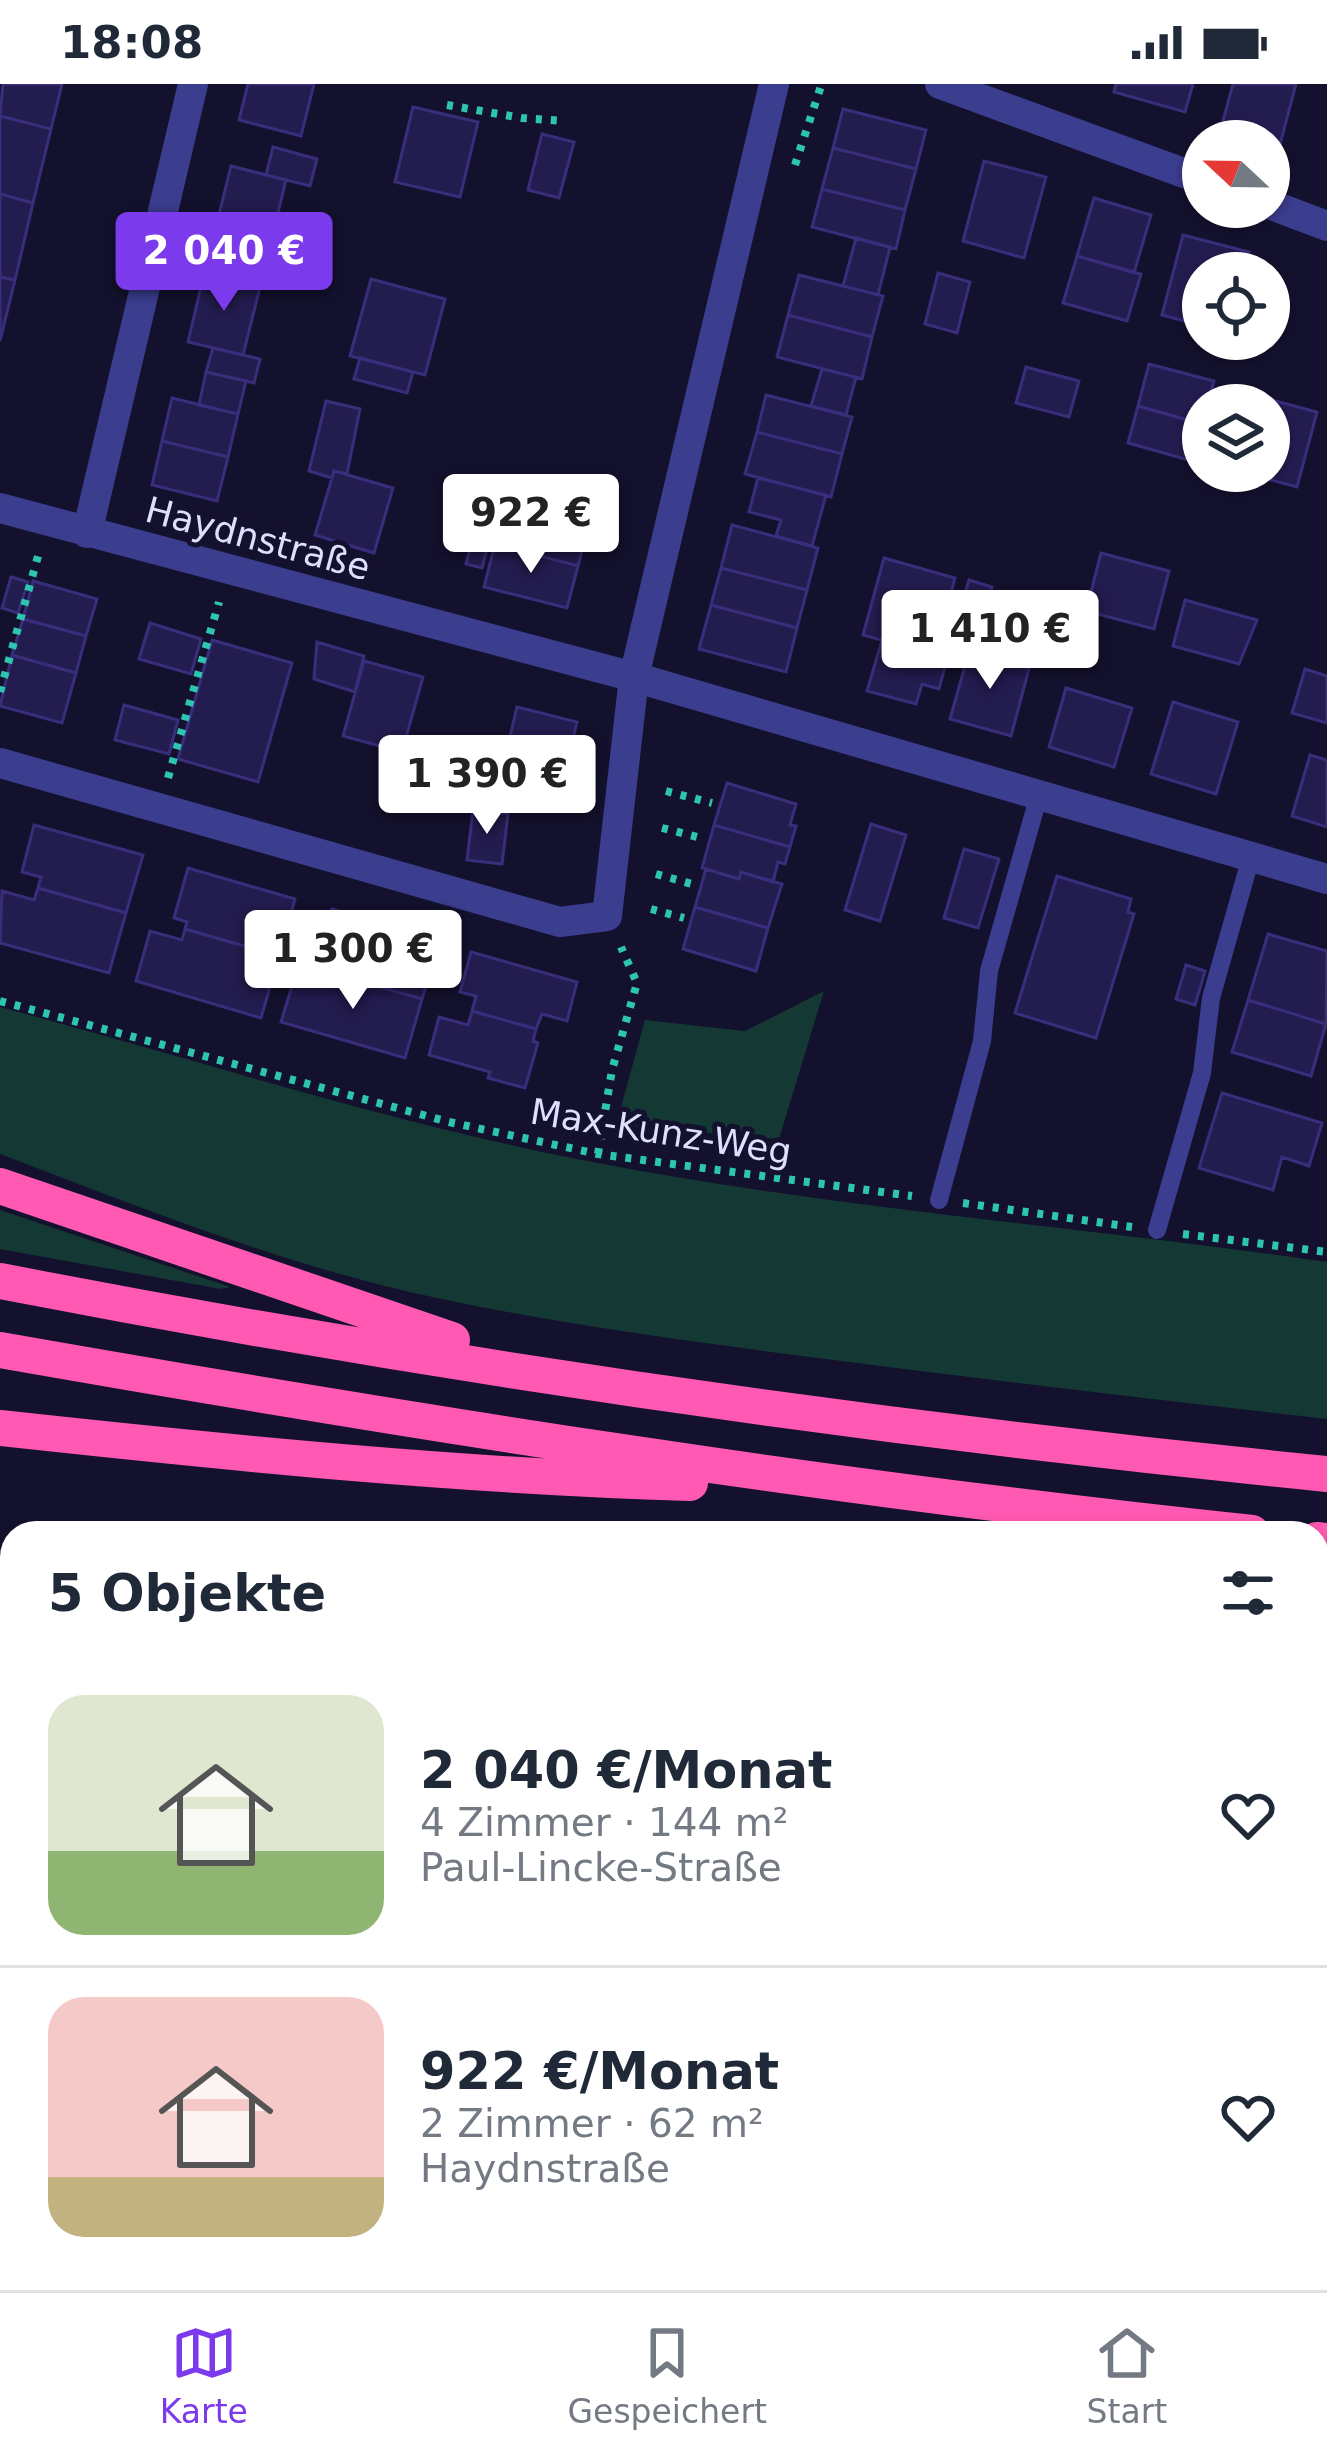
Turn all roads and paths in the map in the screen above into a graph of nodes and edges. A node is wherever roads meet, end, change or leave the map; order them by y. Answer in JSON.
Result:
{"nodes":[{"id":1,"x":193,"y":84,"type":"edge"},
{"id":2,"x":775,"y":84,"type":"edge"},
{"id":3,"x":940,"y":84,"type":"edge"},
{"id":4,"x":447,"y":105,"type":"dead end"},
{"id":5,"x":563,"y":121,"type":"dead end"},
{"id":6,"x":1182,"y":172,"type":"edge"},
{"id":7,"x":1290,"y":212,"type":"edge"},
{"id":8,"x":1327,"y":226,"type":"edge"},
{"id":9,"x":0,"y":508,"type":"edge"},
{"id":10,"x":48,"y":522,"type":"junction"},
{"id":11,"x":87,"y":533,"type":"junction"},
{"id":12,"x":228,"y":570,"type":"junction"},
{"id":13,"x":634,"y":676,"type":"junction"},
{"id":14,"x":0,"y":692,"type":"edge"},
{"id":15,"x":0,"y":763,"type":"edge"},
{"id":16,"x":666,"y":791,"type":"dead end"},
{"id":17,"x":1039,"y":795,"type":"junction"},
{"id":18,"x":712,"y":803,"type":"dead end"},
{"id":19,"x":159,"y":808,"type":"junction"},
{"id":20,"x":662,"y":828,"type":"dead end"},
{"id":21,"x":701,"y":838,"type":"dead end"},
{"id":22,"x":1251,"y":857,"type":"junction"},
{"id":23,"x":656,"y":874,"type":"dead end"},
{"id":24,"x":1327,"y":879,"type":"edge"},
{"id":25,"x":692,"y":884,"type":"dead end"},
{"id":26,"x":651,"y":909,"type":"dead end"},
{"id":27,"x":607,"y":916,"type":"junction"},
{"id":28,"x":684,"y":918,"type":"dead end"},
{"id":29,"x":0,"y":1001,"type":"edge"},
{"id":30,"x":598,"y":1154,"type":"junction"},
{"id":31,"x":0,"y":1186,"type":"edge"},
{"id":32,"x":939,"y":1200,"type":"junction"},
{"id":33,"x":1156,"y":1230,"type":"junction"},
{"id":34,"x":1327,"y":1252,"type":"edge"},
{"id":35,"x":0,"y":1281,"type":"edge"},
{"id":36,"x":0,"y":1350,"type":"edge"},
{"id":37,"x":564,"y":1376,"type":"junction"},
{"id":38,"x":0,"y":1428,"type":"edge"},
{"id":39,"x":1327,"y":1474,"type":"edge"},
{"id":40,"x":862,"y":1489,"type":"junction"},
{"id":41,"x":1146,"y":1521,"type":"edge"}],
"edges":[{"from":1,"to":11,"type":"street"},
{"from":2,"to":13,"type":"street"},
{"from":3,"to":6,"type":"street"},
{"from":4,"to":5,"type":"path"},
{"from":7,"to":8,"type":"street"},
{"from":9,"to":10,"type":"street","name":"Haydnstraße"},
{"from":10,"to":11,"type":"street","name":"Haydnstraße"},
{"from":10,"to":14,"type":"path"},
{"from":11,"to":12,"type":"street","name":"Haydnstraße"},
{"from":12,"to":13,"type":"street","name":"Haydnstraße"},
{"from":12,"to":19,"type":"path"},
{"from":13,"to":17,"type":"street","name":"Haydnstraße"},
{"from":13,"to":27,"type":"street"},
{"from":15,"to":19,"type":"street"},
{"from":16,"to":18,"type":"path"},
{"from":17,"to":22,"type":"street","name":"Haydnstraße"},
{"from":17,"to":32,"type":"lane"},
{"from":19,"to":27,"type":"street"},
{"from":20,"to":21,"type":"path"},
{"from":22,"to":24,"type":"street","name":"Haydnstraße"},
{"from":22,"to":33,"type":"lane"},
{"from":23,"to":25,"type":"path"},
{"from":26,"to":28,"type":"path"},
{"from":27,"to":30,"type":"path"},
{"from":29,"to":30,"type":"path","name":"Max-Kunz-Weg"},
{"from":30,"to":32,"type":"path","name":"Max-Kunz-Weg"},
{"from":31,"to":37,"type":"highway"},
{"from":32,"to":33,"type":"path","name":"Max-Kunz-Weg"},
{"from":33,"to":34,"type":"path","name":"Max-Kunz-Weg"},
{"from":35,"to":37,"type":"highway"},
{"from":36,"to":40,"type":"highway"},
{"from":37,"to":39,"type":"highway"},
{"from":38,"to":40,"type":"highway"},
{"from":40,"to":41,"type":"highway"}]}
